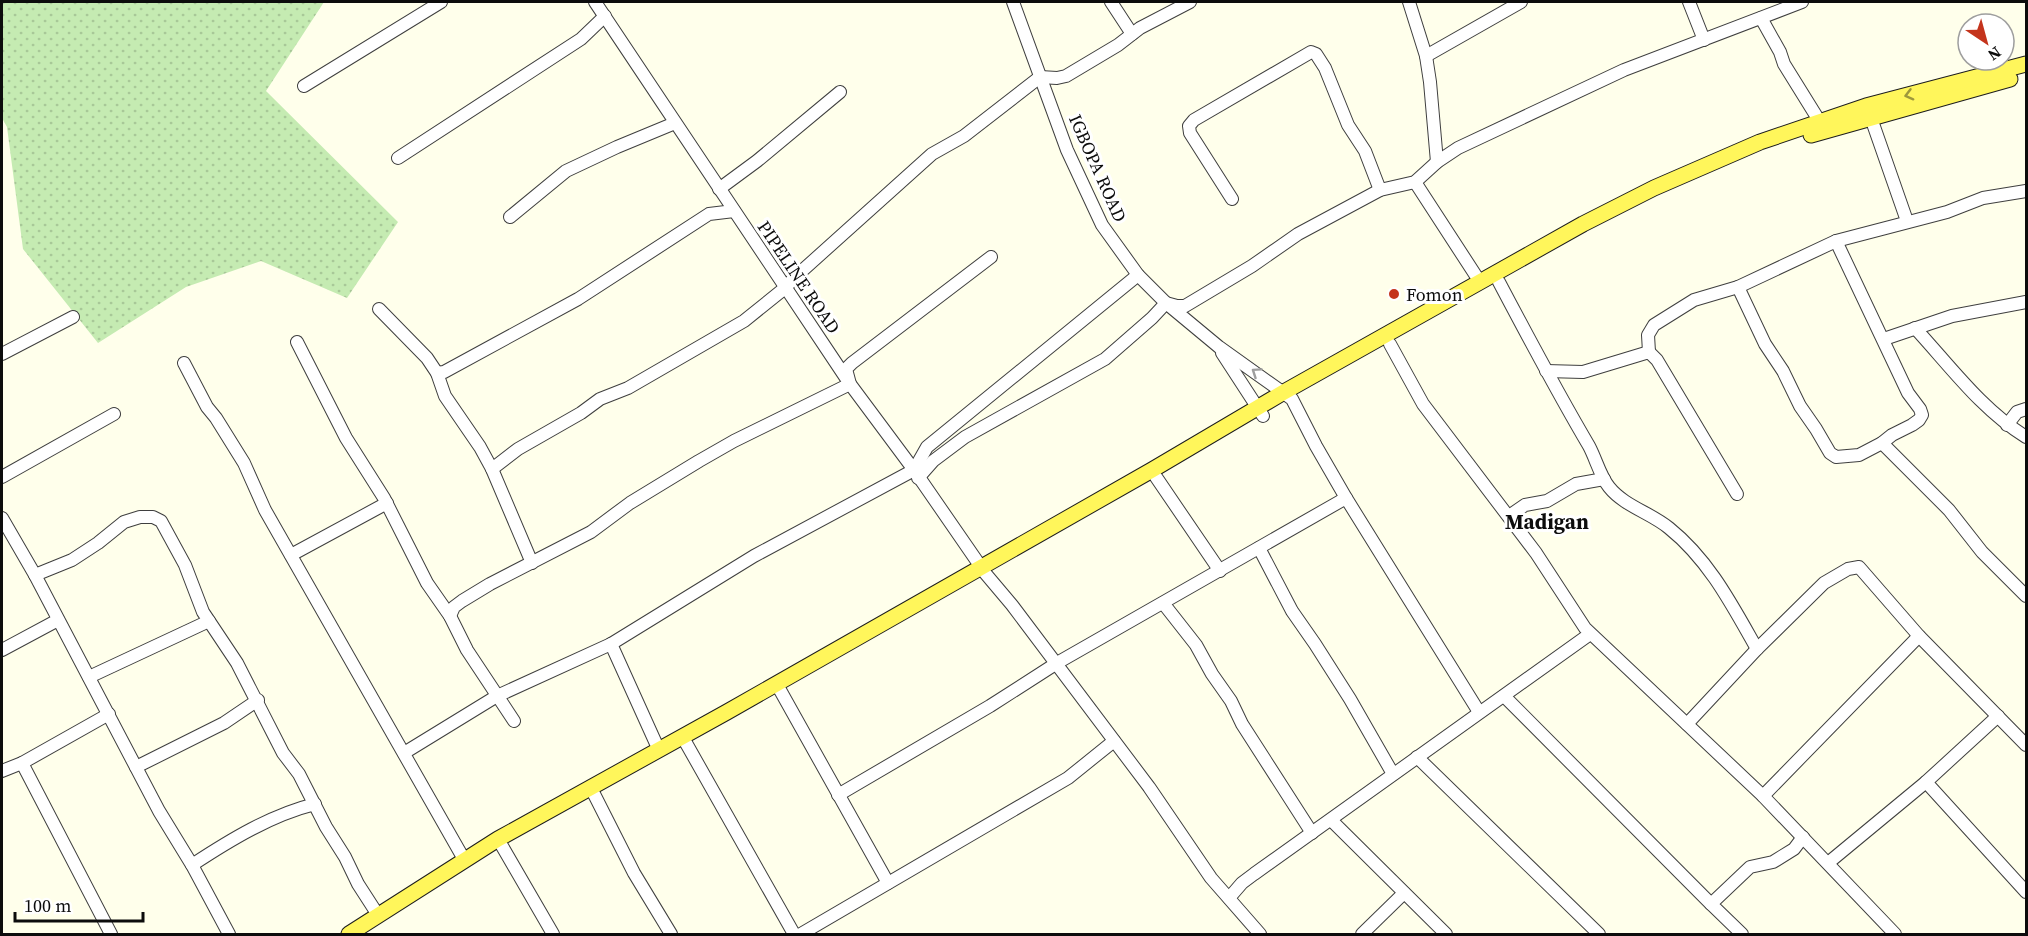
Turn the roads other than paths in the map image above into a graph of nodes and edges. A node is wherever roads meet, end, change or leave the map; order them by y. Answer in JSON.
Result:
{"nodes":[{"id":1,"x":441,"y":2,"type":"edge"},
{"id":2,"x":1013,"y":2,"type":"edge"},
{"id":3,"x":1111,"y":2,"type":"edge"},
{"id":4,"x":1190,"y":2,"type":"edge"},
{"id":5,"x":1409,"y":2,"type":"edge"},
{"id":6,"x":1521,"y":2,"type":"edge"},
{"id":7,"x":1689,"y":2,"type":"edge"},
{"id":8,"x":1802,"y":2,"type":"edge"},
{"id":9,"x":600,"y":6,"type":"edge"},
{"id":10,"x":1761,"y":18,"type":"junction"},
{"id":11,"x":1132,"y":34,"type":"junction"},
{"id":12,"x":1704,"y":40,"type":"junction"},
{"id":13,"x":1426,"y":56,"type":"junction"},
{"id":14,"x":2026,"y":64,"type":"edge"},
{"id":15,"x":2026,"y":74,"type":"edge"},
{"id":16,"x":1040,"y":77,"type":"junction"},
{"id":17,"x":304,"y":86,"type":"dead end"},
{"id":18,"x":840,"y":92,"type":"dead end"},
{"id":19,"x":1871,"y":118,"type":"junction"},
{"id":20,"x":1820,"y":122,"type":"junction"},
{"id":21,"x":675,"y":123,"type":"junction"},
{"id":22,"x":398,"y":158,"type":"dead end"},
{"id":23,"x":1437,"y":162,"type":"junction"},
{"id":24,"x":1415,"y":182,"type":"junction"},
{"id":25,"x":719,"y":189,"type":"junction"},
{"id":26,"x":1380,"y":190,"type":"junction"},
{"id":27,"x":2026,"y":191,"type":"edge"},
{"id":28,"x":1232,"y":199,"type":"dead end"},
{"id":29,"x":734,"y":211,"type":"junction"},
{"id":30,"x":510,"y":217,"type":"dead end"},
{"id":31,"x":1907,"y":221,"type":"junction"},
{"id":32,"x":1836,"y":241,"type":"junction"},
{"id":33,"x":991,"y":257,"type":"dead end"},
{"id":34,"x":1138,"y":275,"type":"junction"},
{"id":35,"x":1480,"y":282,"type":"junction"},
{"id":36,"x":1498,"y":282,"type":"junction"},
{"id":37,"x":1738,"y":287,"type":"junction"},
{"id":38,"x":785,"y":288,"type":"junction"},
{"id":39,"x":2026,"y":302,"type":"edge"},
{"id":40,"x":1166,"y":303,"type":"junction"},
{"id":41,"x":379,"y":309,"type":"dead end"},
{"id":42,"x":73,"y":316,"type":"dead end"},
{"id":43,"x":1915,"y":328,"type":"junction"},
{"id":44,"x":1884,"y":339,"type":"junction"},
{"id":45,"x":297,"y":342,"type":"dead end"},
{"id":46,"x":1390,"y":344,"type":"junction"},
{"id":47,"x":1219,"y":347,"type":"junction"},
{"id":48,"x":1649,"y":352,"type":"junction"},
{"id":49,"x":2,"y":354,"type":"edge"},
{"id":50,"x":184,"y":363,"type":"dead end"},
{"id":51,"x":1546,"y":372,"type":"junction"},
{"id":52,"x":437,"y":373,"type":"junction"},
{"id":53,"x":850,"y":384,"type":"junction"},
{"id":54,"x":1288,"y":395,"type":"junction"},
{"id":55,"x":2026,"y":409,"type":"edge"},
{"id":56,"x":1260,"y":412,"type":"junction"},
{"id":57,"x":114,"y":414,"type":"dead end"},
{"id":58,"x":2007,"y":425,"type":"junction"},
{"id":59,"x":2026,"y":437,"type":"edge"},
{"id":60,"x":1882,"y":443,"type":"junction"},
{"id":61,"x":492,"y":469,"type":"junction"},
{"id":62,"x":916,"y":474,"type":"junction"},
{"id":63,"x":2,"y":477,"type":"edge"},
{"id":64,"x":1156,"y":477,"type":"junction"},
{"id":65,"x":1604,"y":479,"type":"junction"},
{"id":66,"x":1737,"y":494,"type":"dead end"},
{"id":67,"x":1346,"y":498,"type":"junction"},
{"id":68,"x":387,"y":502,"type":"junction"},
{"id":69,"x":1509,"y":516,"type":"junction"},
{"id":70,"x":3,"y":526,"type":"edge"},
{"id":71,"x":1259,"y":548,"type":"junction"},
{"id":72,"x":291,"y":555,"type":"junction"},
{"id":73,"x":532,"y":563,"type":"junction"},
{"id":74,"x":983,"y":570,"type":"junction"},
{"id":75,"x":1220,"y":571,"type":"junction"},
{"id":76,"x":35,"y":575,"type":"junction"},
{"id":77,"x":2026,"y":596,"type":"edge"},
{"id":78,"x":1163,"y":603,"type":"junction"},
{"id":79,"x":450,"y":616,"type":"junction"},
{"id":80,"x":58,"y":620,"type":"junction"},
{"id":81,"x":209,"y":621,"type":"junction"},
{"id":82,"x":1590,"y":634,"type":"junction"},
{"id":83,"x":1919,"y":636,"type":"junction"},
{"id":84,"x":611,"y":644,"type":"junction"},
{"id":85,"x":1757,"y":649,"type":"junction"},
{"id":86,"x":2,"y":651,"type":"edge"},
{"id":87,"x":1057,"y":663,"type":"junction"},
{"id":88,"x":89,"y":677,"type":"junction"},
{"id":89,"x":780,"y":690,"type":"junction"},
{"id":90,"x":497,"y":696,"type":"junction"},
{"id":91,"x":1503,"y":696,"type":"junction"},
{"id":92,"x":258,"y":700,"type":"junction"},
{"id":93,"x":1479,"y":712,"type":"junction"},
{"id":94,"x":109,"y":714,"type":"junction"},
{"id":95,"x":1998,"y":716,"type":"junction"},
{"id":96,"x":514,"y":721,"type":"dead end"},
{"id":97,"x":1687,"y":724,"type":"junction"},
{"id":98,"x":1114,"y":741,"type":"junction"},
{"id":99,"x":686,"y":743,"type":"junction"},
{"id":100,"x":2026,"y":745,"type":"edge"},
{"id":101,"x":658,"y":748,"type":"junction"},
{"id":102,"x":404,"y":753,"type":"junction"},
{"id":103,"x":1417,"y":758,"type":"junction"},
{"id":104,"x":22,"y":763,"type":"junction"},
{"id":105,"x":136,"y":766,"type":"junction"},
{"id":106,"x":2,"y":771,"type":"edge"},
{"id":107,"x":1393,"y":774,"type":"junction"},
{"id":108,"x":1926,"y":782,"type":"junction"},
{"id":109,"x":594,"y":794,"type":"junction"},
{"id":110,"x":838,"y":795,"type":"junction"},
{"id":111,"x":1763,"y":796,"type":"junction"},
{"id":112,"x":315,"y":804,"type":"junction"},
{"id":113,"x":1331,"y":820,"type":"junction"},
{"id":114,"x":1312,"y":833,"type":"junction"},
{"id":115,"x":1803,"y":837,"type":"junction"},
{"id":116,"x":502,"y":846,"type":"junction"},
{"id":117,"x":465,"y":861,"type":"junction"},
{"id":118,"x":1828,"y":863,"type":"junction"},
{"id":119,"x":192,"y":865,"type":"junction"},
{"id":120,"x":888,"y":883,"type":"junction"},
{"id":121,"x":2026,"y":892,"type":"edge"},
{"id":122,"x":1404,"y":893,"type":"junction"},
{"id":123,"x":1230,"y":898,"type":"junction"},
{"id":124,"x":1711,"y":904,"type":"junction"},
{"id":125,"x":378,"y":915,"type":"junction"},
{"id":126,"x":111,"y":934,"type":"edge"},
{"id":127,"x":229,"y":934,"type":"edge"},
{"id":128,"x":349,"y":934,"type":"edge"},
{"id":129,"x":363,"y":934,"type":"edge"},
{"id":130,"x":553,"y":934,"type":"edge"},
{"id":131,"x":671,"y":934,"type":"edge"},
{"id":132,"x":794,"y":934,"type":"edge"},
{"id":133,"x":801,"y":934,"type":"edge"},
{"id":134,"x":1260,"y":934,"type":"edge"},
{"id":135,"x":1362,"y":934,"type":"edge"},
{"id":136,"x":1446,"y":934,"type":"edge"},
{"id":137,"x":1599,"y":934,"type":"edge"},
{"id":138,"x":1742,"y":934,"type":"edge"},
{"id":139,"x":1895,"y":934,"type":"edge"}],
"edges":[{"from":1,"to":17,"type":"street"},
{"from":2,"to":16,"type":"street","name":"IGBOPA ROAD"},
{"from":3,"to":11,"type":"street"},
{"from":4,"to":11,"type":"street"},
{"from":5,"to":13,"type":"street"},
{"from":6,"to":13,"type":"street"},
{"from":7,"to":12,"type":"street"},
{"from":8,"to":10,"type":"street"},
{"from":9,"to":21,"type":"street","name":"PIPELINE ROAD"},
{"from":9,"to":22,"type":"street"},
{"from":10,"to":12,"type":"street"},
{"from":10,"to":20,"type":"street"},
{"from":11,"to":16,"type":"street"},
{"from":12,"to":23,"type":"street"},
{"from":13,"to":23,"type":"street"},
{"from":14,"to":20,"type":"main road","one_way":true},
{"from":15,"to":19,"type":"main road"},
{"from":16,"to":34,"type":"street","name":"IGBOPA ROAD"},
{"from":16,"to":38,"type":"street"},
{"from":18,"to":25,"type":"street"},
{"from":19,"to":31,"type":"street"},
{"from":19,"to":36,"type":"main road"},
{"from":20,"to":35,"type":"main road"},
{"from":21,"to":25,"type":"street","name":"PIPELINE ROAD"},
{"from":21,"to":30,"type":"street"},
{"from":23,"to":24,"type":"street"},
{"from":24,"to":26,"type":"street"},
{"from":24,"to":35,"type":"street"},
{"from":25,"to":29,"type":"street","name":"PIPELINE ROAD"},
{"from":26,"to":28,"type":"street"},
{"from":26,"to":40,"type":"street"},
{"from":27,"to":31,"type":"street"},
{"from":29,"to":38,"type":"street","name":"PIPELINE ROAD"},
{"from":29,"to":52,"type":"street"},
{"from":31,"to":32,"type":"street"},
{"from":32,"to":37,"type":"street"},
{"from":32,"to":44,"type":"street"},
{"from":33,"to":53,"type":"street"},
{"from":34,"to":40,"type":"street","name":"IGBOPA ROAD"},
{"from":34,"to":62,"type":"street"},
{"from":35,"to":54,"type":"main road"},
{"from":36,"to":46,"type":"main road"},
{"from":36,"to":51,"type":"street"},
{"from":37,"to":48,"type":"street"},
{"from":37,"to":60,"type":"street"},
{"from":38,"to":53,"type":"street","name":"PIPELINE ROAD"},
{"from":38,"to":61,"type":"street"},
{"from":39,"to":43,"type":"street"},
{"from":40,"to":47,"type":"street","name":"IGBOPA ROAD"},
{"from":40,"to":62,"type":"street"},
{"from":41,"to":52,"type":"street"},
{"from":42,"to":49,"type":"street"},
{"from":43,"to":44,"type":"street"},
{"from":43,"to":58,"type":"street"},
{"from":44,"to":60,"type":"street"},
{"from":45,"to":68,"type":"street"},
{"from":46,"to":54,"type":"main road"},
{"from":46,"to":69,"type":"street"},
{"from":54,"to":47,"type":"street","one_way":true},
{"from":47,"to":56,"type":"street"},
{"from":48,"to":51,"type":"street"},
{"from":48,"to":66,"type":"street"},
{"from":50,"to":72,"type":"street"},
{"from":51,"to":65,"type":"street"},
{"from":52,"to":61,"type":"street"},
{"from":53,"to":62,"type":"street","name":"PIPELINE ROAD"},
{"from":53,"to":73,"type":"street"},
{"from":54,"to":56,"type":"main road"},
{"from":54,"to":67,"type":"street"},
{"from":55,"to":58,"type":"street"},
{"from":56,"to":64,"type":"main road"},
{"from":56,"to":74,"type":"main road"},
{"from":57,"to":63,"type":"street"},
{"from":58,"to":59,"type":"street"},
{"from":60,"to":77,"type":"street"},
{"from":61,"to":73,"type":"street"},
{"from":62,"to":74,"type":"street","name":"PIPELINE ROAD"},
{"from":62,"to":84,"type":"street"},
{"from":64,"to":74,"type":"main road"},
{"from":64,"to":75,"type":"street"},
{"from":65,"to":69,"type":"street"},
{"from":65,"to":85,"type":"street"},
{"from":67,"to":71,"type":"street"},
{"from":67,"to":93,"type":"street"},
{"from":68,"to":72,"type":"street"},
{"from":68,"to":79,"type":"street"},
{"from":69,"to":82,"type":"street"},
{"from":70,"to":76,"type":"street"},
{"from":71,"to":75,"type":"street"},
{"from":71,"to":107,"type":"street"},
{"from":72,"to":102,"type":"street"},
{"from":73,"to":79,"type":"street"},
{"from":74,"to":87,"type":"street","name":"PIPELINE ROAD"},
{"from":74,"to":89,"type":"main road"},
{"from":74,"to":101,"type":"main road"},
{"from":75,"to":78,"type":"street"},
{"from":76,"to":80,"type":"street"},
{"from":76,"to":81,"type":"street"},
{"from":78,"to":87,"type":"street"},
{"from":78,"to":114,"type":"street"},
{"from":79,"to":90,"type":"street"},
{"from":80,"to":86,"type":"street"},
{"from":80,"to":88,"type":"street"},
{"from":81,"to":88,"type":"street"},
{"from":81,"to":92,"type":"street"},
{"from":82,"to":91,"type":"street"},
{"from":82,"to":97,"type":"street"},
{"from":83,"to":85,"type":"street"},
{"from":83,"to":95,"type":"street"},
{"from":83,"to":111,"type":"street"},
{"from":84,"to":90,"type":"street"},
{"from":84,"to":101,"type":"street"},
{"from":85,"to":97,"type":"street"},
{"from":87,"to":98,"type":"street","name":"PIPELINE ROAD"},
{"from":87,"to":110,"type":"street"},
{"from":88,"to":94,"type":"street"},
{"from":89,"to":99,"type":"main road"},
{"from":89,"to":110,"type":"street"},
{"from":90,"to":96,"type":"street"},
{"from":90,"to":102,"type":"street"},
{"from":91,"to":93,"type":"street"},
{"from":91,"to":124,"type":"street"},
{"from":92,"to":105,"type":"street"},
{"from":92,"to":112,"type":"street"},
{"from":93,"to":103,"type":"street"},
{"from":94,"to":104,"type":"street"},
{"from":94,"to":105,"type":"street"},
{"from":95,"to":100,"type":"street"},
{"from":95,"to":108,"type":"street"},
{"from":97,"to":111,"type":"street"},
{"from":98,"to":120,"type":"street"},
{"from":98,"to":123,"type":"street","name":"PIPELINE ROAD"},
{"from":99,"to":109,"type":"main road"},
{"from":99,"to":132,"type":"street"},
{"from":101,"to":117,"type":"main road"},
{"from":102,"to":117,"type":"street"},
{"from":103,"to":107,"type":"street"},
{"from":103,"to":137,"type":"street"},
{"from":104,"to":106,"type":"street"},
{"from":104,"to":126,"type":"street"},
{"from":105,"to":119,"type":"street"},
{"from":107,"to":113,"type":"street"},
{"from":108,"to":118,"type":"street"},
{"from":108,"to":121,"type":"street"},
{"from":109,"to":116,"type":"main road"},
{"from":109,"to":131,"type":"street"},
{"from":110,"to":120,"type":"street"},
{"from":111,"to":115,"type":"street"},
{"from":112,"to":119,"type":"street"},
{"from":112,"to":125,"type":"street"},
{"from":113,"to":114,"type":"street"},
{"from":113,"to":122,"type":"street"},
{"from":114,"to":123,"type":"street"},
{"from":115,"to":118,"type":"street"},
{"from":115,"to":124,"type":"street"},
{"from":116,"to":129,"type":"main road"},
{"from":116,"to":130,"type":"street"},
{"from":117,"to":125,"type":"main road"},
{"from":118,"to":139,"type":"street"},
{"from":119,"to":127,"type":"street"},
{"from":120,"to":133,"type":"street"},
{"from":122,"to":135,"type":"street"},
{"from":122,"to":136,"type":"street"},
{"from":123,"to":134,"type":"street","name":"PIPELINE ROAD"},
{"from":124,"to":138,"type":"street"},
{"from":125,"to":128,"type":"main road"}]}
